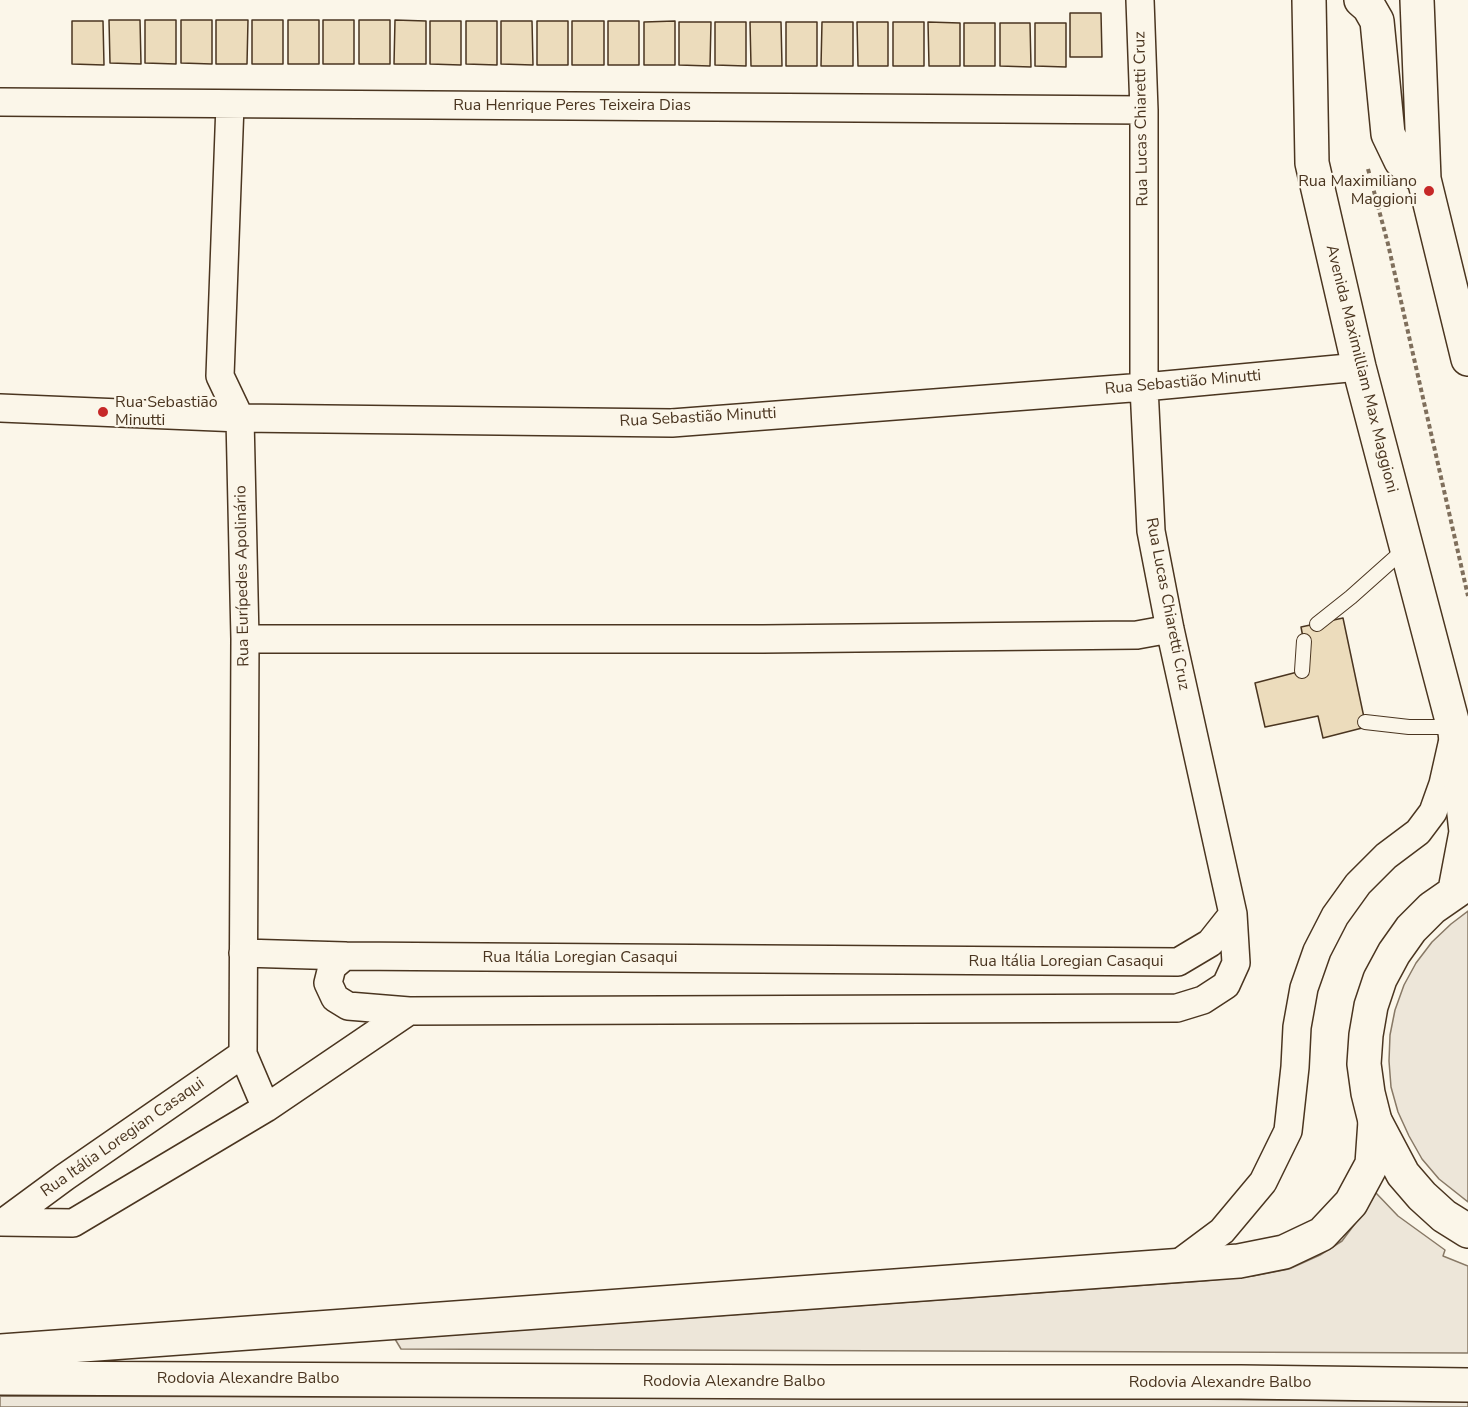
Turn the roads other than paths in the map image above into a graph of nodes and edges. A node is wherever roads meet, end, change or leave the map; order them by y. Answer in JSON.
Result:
{"nodes":[{"id":1,"x":1140,"y":0,"type":"edge"},
{"id":2,"x":1360,"y":0,"type":"edge"},
{"id":3,"x":1417,"y":0,"type":"edge"},
{"id":4,"x":1312,"y":4,"type":"edge"},
{"id":5,"x":0,"y":102,"type":"edge"},
{"id":6,"x":230,"y":104,"type":"junction"},
{"id":7,"x":1144,"y":110,"type":"junction"},
{"id":8,"x":1424,"y":179,"type":"junction"},
{"id":9,"x":1467,"y":346,"type":"edge"},
{"id":10,"x":1359,"y":367,"type":"junction"},
{"id":11,"x":1144,"y":387,"type":"junction"},
{"id":12,"x":0,"y":408,"type":"edge"},
{"id":13,"x":240,"y":418,"type":"junction"},
{"id":14,"x":1406,"y":548,"type":"junction"},
{"id":15,"x":1317,"y":624,"type":"dead end"},
{"id":16,"x":1170,"y":629,"type":"junction"},
{"id":17,"x":245,"y":639,"type":"junction"},
{"id":18,"x":1304,"y":641,"type":"dead end"},
{"id":19,"x":1302,"y":671,"type":"dead end"},
{"id":20,"x":1365,"y":722,"type":"dead end"},
{"id":21,"x":1455,"y":729,"type":"junction"},
{"id":22,"x":1461,"y":887,"type":"edge"},
{"id":23,"x":1233,"y":914,"type":"junction"},
{"id":24,"x":243,"y":953,"type":"junction"},
{"id":25,"x":345,"y":956,"type":"junction"},
{"id":26,"x":409,"y":1011,"type":"junction"},
{"id":27,"x":243,"y":1054,"type":"junction"},
{"id":28,"x":266,"y":1108,"type":"junction"},
{"id":29,"x":1376,"y":1122,"type":"junction"},
{"id":30,"x":2,"y":1222,"type":"edge"},
{"id":31,"x":1468,"y":1231,"type":"edge"},
{"id":32,"x":1175,"y":1266,"type":"junction"},
{"id":33,"x":0,"y":1351,"type":"edge"},
{"id":34,"x":0,"y":1378,"type":"edge"},
{"id":35,"x":1468,"y":1385,"type":"edge"}],
"edges":[{"from":1,"to":7,"type":"street","name":"Rua Lucas Chiaretti Cruz"},
{"from":2,"to":8,"type":"main road"},
{"from":3,"to":8,"type":"main road"},
{"from":4,"to":10,"type":"main road","name":"Avenida Maximilliam Max Maggioni"},
{"from":5,"to":6,"type":"street","name":"Rua Henrique Peres Teixeira Dias"},
{"from":6,"to":7,"type":"street","name":"Rua Henrique Peres Teixeira Dias"},
{"from":6,"to":13,"type":"street","name":"Rua Eurípedes Apolinário"},
{"from":7,"to":11,"type":"street","name":"Rua Lucas Chiaretti Cruz"},
{"from":8,"to":9,"type":"main road"},
{"from":10,"to":11,"type":"street","name":"Rua Sebastião Minutti"},
{"from":10,"to":14,"type":"main road","name":"Avenida Maximilliam Max Maggioni"},
{"from":11,"to":13,"type":"street","name":"Rua Sebastião Minutti"},
{"from":11,"to":16,"type":"street","name":"Rua Lucas Chiaretti Cruz"},
{"from":12,"to":13,"type":"street","name":"Rua Sebastião Minutti"},
{"from":13,"to":17,"type":"street","name":"Rua Eurípedes Apolinário"},
{"from":14,"to":15,"type":"lane"},
{"from":14,"to":21,"type":"main road","name":"Avenida Maximilliam Max Maggioni"},
{"from":16,"to":17,"type":"street"},
{"from":16,"to":23,"type":"street","name":"Rua Lucas Chiaretti Cruz"},
{"from":17,"to":24,"type":"street","name":"Rua Eurípedes Apolinário"},
{"from":18,"to":19,"type":"lane"},
{"from":20,"to":21,"type":"lane"},
{"from":21,"to":22,"type":"main road"},
{"from":21,"to":32,"type":"street"},
{"from":22,"to":29,"type":"main road"},
{"from":23,"to":25,"type":"street","name":"Rua Itália Loregian Casaqui"},
{"from":23,"to":26,"type":"street"},
{"from":24,"to":25,"type":"street","name":"Rua Itália Loregian Casaqui"},
{"from":24,"to":27,"type":"street","name":"Rua Eurípedes Apolinário"},
{"from":25,"to":26,"type":"street"},
{"from":26,"to":28,"type":"street","name":"Rua Itália Loregian Casaqui"},
{"from":27,"to":28,"type":"street"},
{"from":27,"to":30,"type":"street","name":"Rua Itália Loregian Casaqui"},
{"from":28,"to":30,"type":"street","name":"Rua Itália Loregian Casaqui"},
{"from":29,"to":31,"type":"main road"},
{"from":29,"to":32,"type":"main road"},
{"from":32,"to":33,"type":"main road"},
{"from":34,"to":35,"type":"main road","name":"Rodovia Alexandre Balbo"}]}
